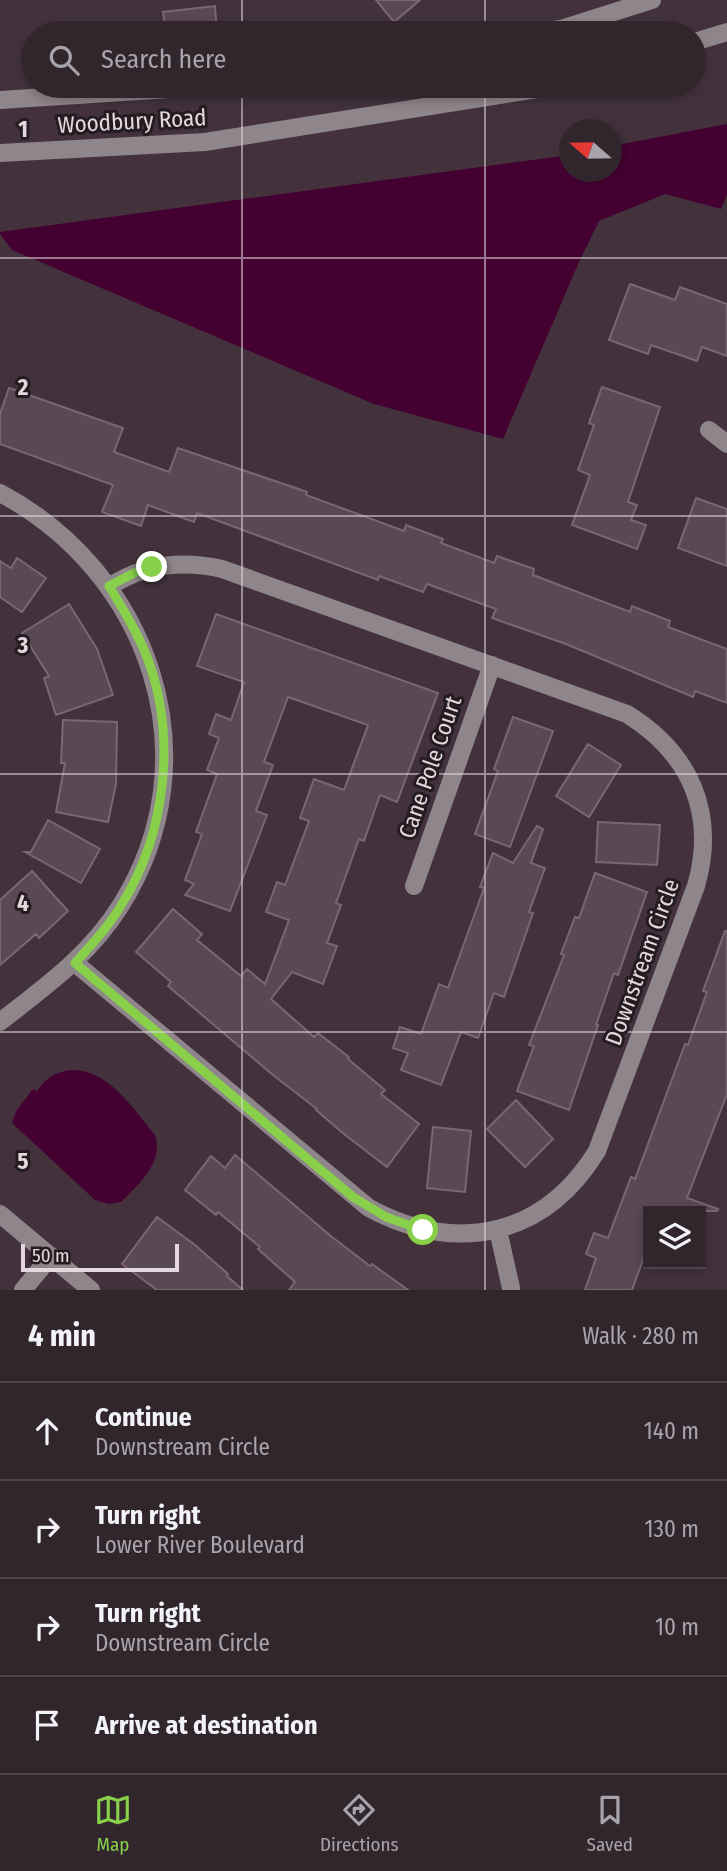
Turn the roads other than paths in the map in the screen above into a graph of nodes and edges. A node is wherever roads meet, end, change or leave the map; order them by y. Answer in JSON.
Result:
{"nodes":[{"id":1,"x":652,"y":0,"type":"edge"},
{"id":2,"x":586,"y":21,"type":"edge"},
{"id":3,"x":727,"y":32,"type":"edge"},
{"id":4,"x":706,"y":38,"type":"edge"},
{"id":5,"x":31,"y":98,"type":"edge"},
{"id":6,"x":481,"y":98,"type":"edge"},
{"id":7,"x":0,"y":100,"type":"edge"},
{"id":8,"x":0,"y":153,"type":"edge"},
{"id":9,"x":709,"y":430,"type":"dead end"},
{"id":10,"x":727,"y":444,"type":"edge"},
{"id":11,"x":0,"y":493,"type":"edge"},
{"id":12,"x":109,"y":586,"type":"junction"},
{"id":13,"x":492,"y":665,"type":"junction"},
{"id":14,"x":414,"y":886,"type":"dead end"},
{"id":15,"x":75,"y":963,"type":"junction"},
{"id":16,"x":0,"y":1022,"type":"edge"},
{"id":17,"x":0,"y":1214,"type":"edge"},
{"id":18,"x":498,"y":1230,"type":"junction"},
{"id":19,"x":51,"y":1256,"type":"junction"},
{"id":20,"x":512,"y":1288,"type":"edge"},
{"id":21,"x":23,"y":1290,"type":"edge"},
{"id":22,"x":91,"y":1290,"type":"edge"}],
"edges":[{"from":1,"to":2,"type":"street"},
{"from":3,"to":4,"type":"street"},
{"from":5,"to":7,"type":"street","name":"Woodbury Road"},
{"from":6,"to":8,"type":"street","name":"Woodbury Road"},
{"from":9,"to":10,"type":"street"},
{"from":11,"to":12,"type":"street"},
{"from":12,"to":13,"type":"street","name":"Downstream Circle"},
{"from":12,"to":15,"type":"street"},
{"from":13,"to":14,"type":"street","name":"Cane Pole Court"},
{"from":13,"to":18,"type":"street","name":"Downstream Circle"},
{"from":15,"to":16,"type":"street"},
{"from":15,"to":18,"type":"street","name":"Downstream Circle"},
{"from":17,"to":19,"type":"street"},
{"from":18,"to":20,"type":"street"},
{"from":19,"to":21,"type":"street"},
{"from":19,"to":22,"type":"street"}]}
